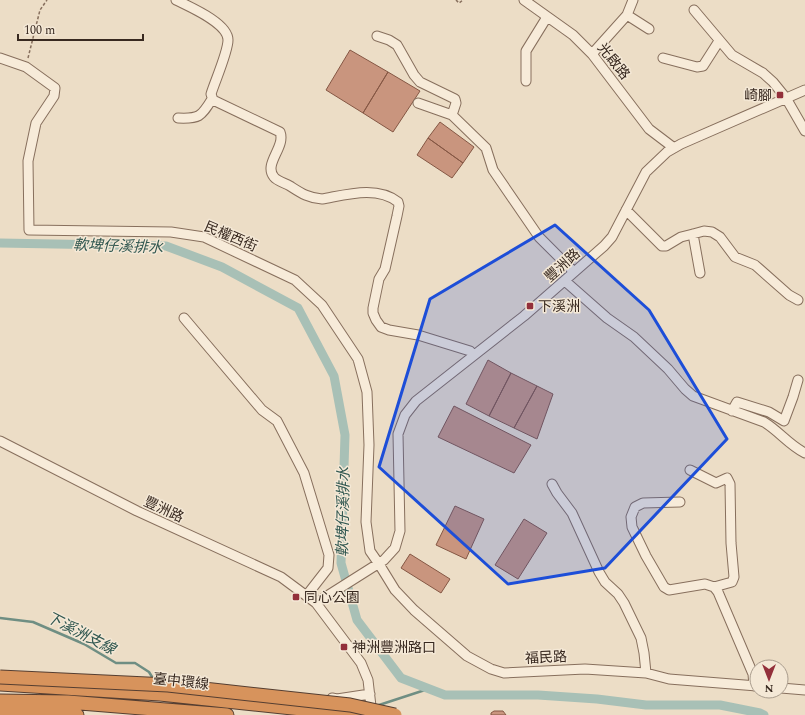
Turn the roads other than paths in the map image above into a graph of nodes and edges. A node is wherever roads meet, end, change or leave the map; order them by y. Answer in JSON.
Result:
{"nodes":[{"id":1,"x":176,"y":0,"type":"edge"},
{"id":2,"x":524,"y":0,"type":"edge"},
{"id":3,"x":633,"y":0,"type":"edge"},
{"id":4,"x":694,"y":10,"type":"dead end"},
{"id":5,"x":627,"y":15,"type":"junction"},
{"id":6,"x":547,"y":17,"type":"junction"},
{"id":7,"x":649,"y":30,"type":"dead end"},
{"id":8,"x":377,"y":36,"type":"dead end"},
{"id":9,"x":719,"y":41,"type":"junction"},
{"id":10,"x":592,"y":54,"type":"junction"},
{"id":11,"x":0,"y":58,"type":"edge"},
{"id":12,"x":663,"y":58,"type":"dead end"},
{"id":13,"x":526,"y":81,"type":"dead end"},
{"id":14,"x":805,"y":90,"type":"edge"},
{"id":15,"x":786,"y":98,"type":"junction"},
{"id":16,"x":212,"y":99,"type":"junction"},
{"id":17,"x":418,"y":103,"type":"dead end"},
{"id":18,"x":452,"y":115,"type":"junction"},
{"id":19,"x":178,"y":118,"type":"dead end"},
{"id":20,"x":805,"y":131,"type":"edge"},
{"id":21,"x":674,"y":148,"type":"junction"},
{"id":22,"x":626,"y":210,"type":"junction"},
{"id":23,"x":693,"y":234,"type":"junction"},
{"id":24,"x":574,"y":272,"type":"junction"},
{"id":25,"x":700,"y":273,"type":"dead end"},
{"id":26,"x":565,"y":281,"type":"junction"},
{"id":27,"x":798,"y":300,"type":"dead end"},
{"id":28,"x":184,"y":318,"type":"dead end"},
{"id":29,"x":473,"y":356,"type":"junction"},
{"id":30,"x":798,"y":380,"type":"dead end"},
{"id":31,"x":732,"y":411,"type":"junction"},
{"id":32,"x":0,"y":441,"type":"edge"},
{"id":33,"x":805,"y":453,"type":"edge"},
{"id":34,"x":690,"y":470,"type":"dead end"},
{"id":35,"x":552,"y":484,"type":"dead end"},
{"id":36,"x":680,"y":502,"type":"dead end"},
{"id":37,"x":376,"y":565,"type":"junction"},
{"id":38,"x":714,"y":587,"type":"junction"},
{"id":39,"x":307,"y":595,"type":"junction"},
{"id":40,"x":316,"y":602,"type":"junction"},
{"id":41,"x":749,"y":665,"type":"edge"},
{"id":42,"x":646,"y":673,"type":"junction"},
{"id":43,"x":0,"y":677,"type":"edge"},
{"id":44,"x":0,"y":681,"type":"edge"},
{"id":45,"x":0,"y":684,"type":"edge"},
{"id":46,"x":749,"y":686,"type":"edge"},
{"id":47,"x":789,"y":689,"type":"edge"},
{"id":48,"x":805,"y":690,"type":"edge"},
{"id":49,"x":370,"y":694,"type":"junction"},
{"id":50,"x":0,"y":701,"type":"edge"},
{"id":51,"x":0,"y":711,"type":"edge"},
{"id":52,"x":77,"y":715,"type":"edge"},
{"id":53,"x":227,"y":715,"type":"edge"},
{"id":54,"x":358,"y":715,"type":"edge"},
{"id":55,"x":372,"y":715,"type":"edge"},
{"id":56,"x":395,"y":715,"type":"edge"}],
"edges":[{"from":1,"to":16,"type":"street"},
{"from":2,"to":6,"type":"street","name":"光啟路"},
{"from":3,"to":5,"type":"street"},
{"from":4,"to":9,"type":"street"},
{"from":5,"to":7,"type":"street"},
{"from":5,"to":10,"type":"street"},
{"from":6,"to":10,"type":"street","name":"光啟路"},
{"from":6,"to":13,"type":"street"},
{"from":8,"to":18,"type":"street"},
{"from":9,"to":12,"type":"street"},
{"from":9,"to":15,"type":"street"},
{"from":10,"to":21,"type":"street","name":"光啟路"},
{"from":11,"to":37,"type":"street","name":"民權西街"},
{"from":14,"to":15,"type":"street","name":"豐洲路"},
{"from":15,"to":20,"type":"street"},
{"from":15,"to":21,"type":"street","name":"豐洲路"},
{"from":16,"to":19,"type":"street"},
{"from":16,"to":29,"type":"street"},
{"from":17,"to":18,"type":"street"},
{"from":18,"to":24,"type":"street"},
{"from":21,"to":22,"type":"street","name":"豐洲路"},
{"from":22,"to":23,"type":"street"},
{"from":22,"to":24,"type":"street","name":"豐洲路"},
{"from":23,"to":25,"type":"street"},
{"from":23,"to":27,"type":"street"},
{"from":24,"to":26,"type":"street","name":"豐洲路"},
{"from":26,"to":29,"type":"street","name":"豐洲路"},
{"from":26,"to":31,"type":"street"},
{"from":28,"to":39,"type":"street"},
{"from":29,"to":37,"type":"street","name":"豐洲路"},
{"from":30,"to":31,"type":"street"},
{"from":31,"to":33,"type":"street"},
{"from":32,"to":39,"type":"street","name":"豐洲路"},
{"from":34,"to":38,"type":"street"},
{"from":35,"to":42,"type":"street"},
{"from":36,"to":38,"type":"street"},
{"from":37,"to":40,"type":"street","name":"豐洲路"},
{"from":37,"to":42,"type":"street","name":"福民路"},
{"from":38,"to":41,"type":"street"},
{"from":39,"to":40,"type":"street","name":"豐洲路"},
{"from":40,"to":49,"type":"street","name":"豐洲路"},
{"from":42,"to":46,"type":"street","name":"福民路"},
{"from":43,"to":56,"type":"highway","bridge":true},
{"from":44,"to":49,"type":"street","bridge":true},
{"from":45,"to":54,"type":"highway","name":"臺中環線"},
{"from":47,"to":48,"type":"street"},
{"from":49,"to":55,"type":"street","name":"豐洲路"},
{"from":50,"to":53,"type":"highway","name":"臺中環線"},
{"from":51,"to":52,"type":"highway"}]}
